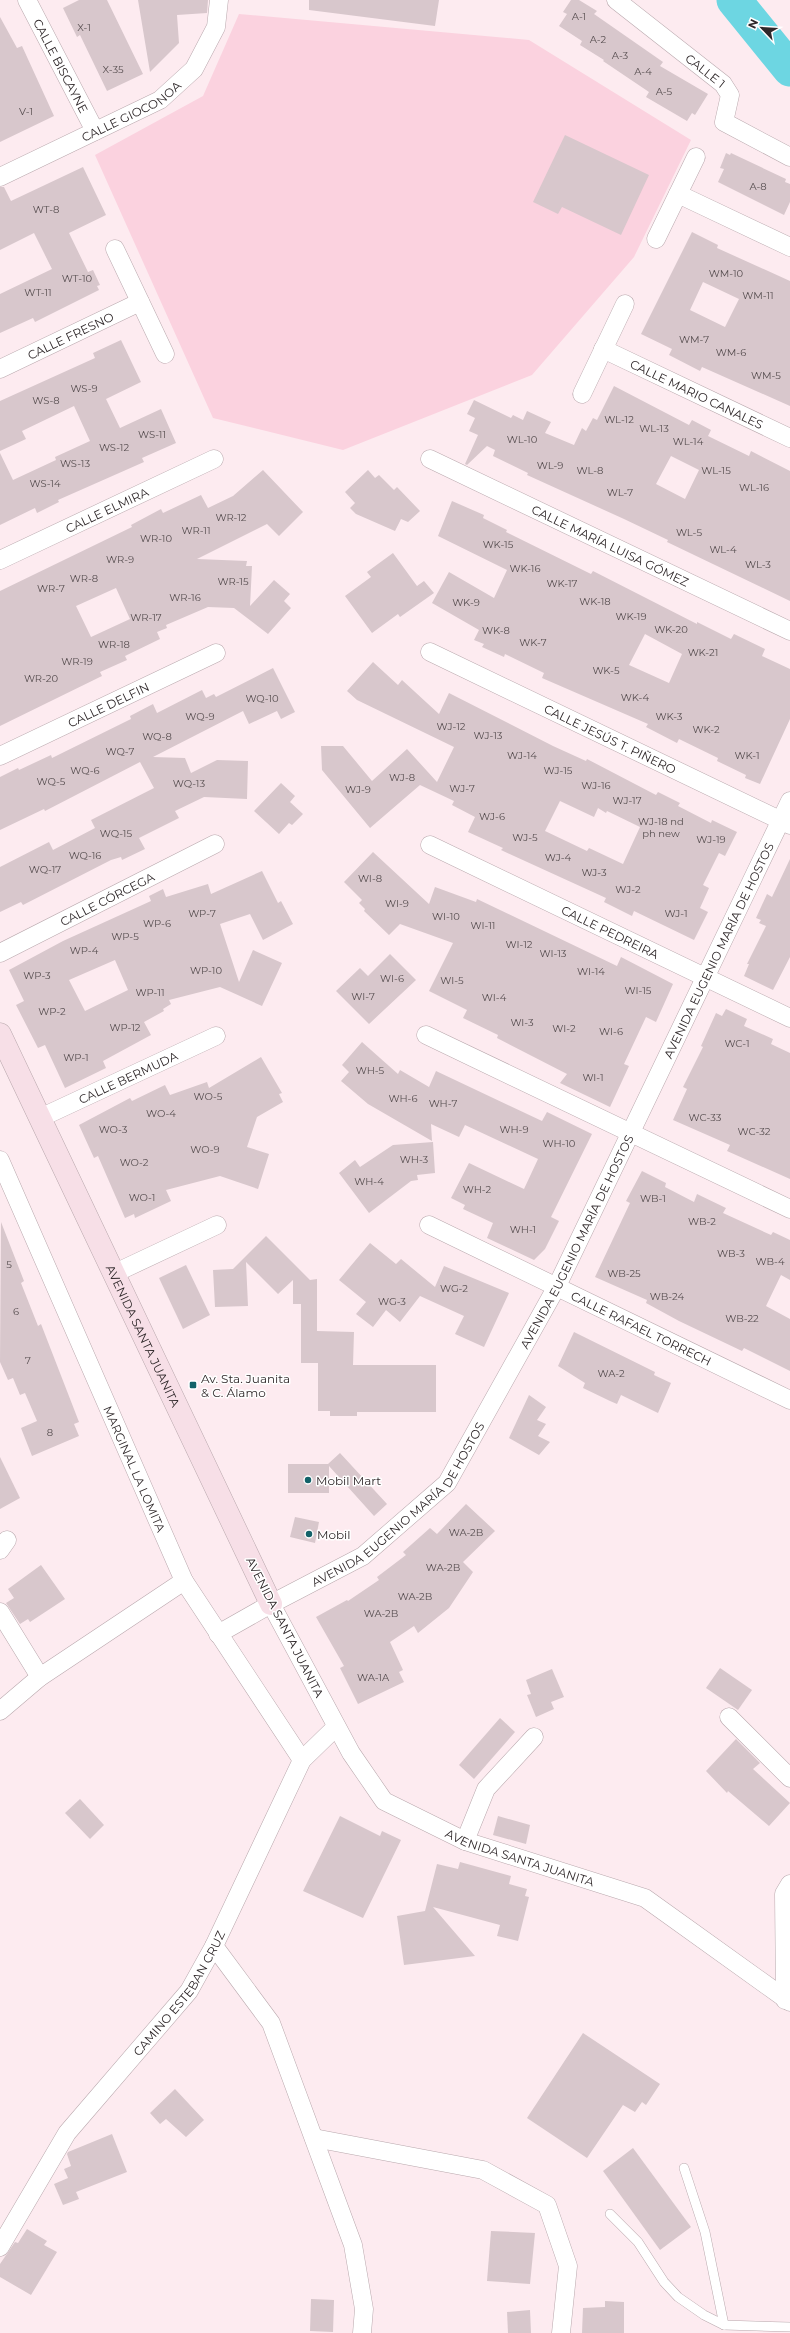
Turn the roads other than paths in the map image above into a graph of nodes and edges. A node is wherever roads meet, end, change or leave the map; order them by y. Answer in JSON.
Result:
{"nodes":[{"id":1,"x":27,"y":0,"type":"edge"},
{"id":2,"x":616,"y":0,"type":"edge"},
{"id":3,"x":218,"y":2,"type":"edge"},
{"id":4,"x":95,"y":131,"type":"junction"},
{"id":5,"x":696,"y":157,"type":"dead end"},
{"id":6,"x":790,"y":157,"type":"edge"},
{"id":7,"x":0,"y":177,"type":"edge"},
{"id":8,"x":678,"y":194,"type":"junction"},
{"id":9,"x":656,"y":238,"type":"dead end"},
{"id":10,"x":790,"y":248,"type":"edge"},
{"id":11,"x":115,"y":249,"type":"dead end"},
{"id":12,"x":140,"y":302,"type":"junction"},
{"id":13,"x":625,"y":304,"type":"dead end"},
{"id":14,"x":603,"y":349,"type":"junction"},
{"id":15,"x":165,"y":354,"type":"dead end"},
{"id":16,"x":0,"y":369,"type":"edge"},
{"id":17,"x":582,"y":394,"type":"dead end"},
{"id":18,"x":790,"y":438,"type":"edge"},
{"id":19,"x":214,"y":459,"type":"dead end"},
{"id":20,"x":430,"y":459,"type":"dead end"},
{"id":21,"x":0,"y":560,"type":"edge"},
{"id":22,"x":790,"y":631,"type":"edge"},
{"id":23,"x":430,"y":652,"type":"dead end"},
{"id":24,"x":216,"y":653,"type":"dead end"},
{"id":25,"x":0,"y":756,"type":"edge"},
{"id":26,"x":790,"y":801,"type":"edge"},
{"id":27,"x":785,"y":822,"type":"edge"},
{"id":28,"x":215,"y":844,"type":"dead end"},
{"id":29,"x":430,"y":845,"type":"dead end"},
{"id":30,"x":0,"y":953,"type":"edge"},
{"id":31,"x":706,"y":977,"type":"junction"},
{"id":32,"x":790,"y":1018,"type":"edge"},
{"id":33,"x":0,"y":1034,"type":"edge"},
{"id":34,"x":426,"y":1035,"type":"dead end"},
{"id":35,"x":216,"y":1036,"type":"dead end"},
{"id":36,"x":40,"y":1118,"type":"junction"},
{"id":37,"x":631,"y":1133,"type":"junction"},
{"id":38,"x":0,"y":1160,"type":"edge"},
{"id":39,"x":790,"y":1209,"type":"edge"},
{"id":40,"x":217,"y":1225,"type":"dead end"},
{"id":41,"x":429,"y":1225,"type":"dead end"},
{"id":42,"x":115,"y":1273,"type":"junction"},
{"id":43,"x":556,"y":1288,"type":"junction"},
{"id":44,"x":790,"y":1400,"type":"edge"},
{"id":45,"x":184,"y":1581,"type":"junction"},
{"id":46,"x":271,"y":1604,"type":"junction"},
{"id":47,"x":0,"y":1612,"type":"edge"},
{"id":48,"x":218,"y":1634,"type":"junction"},
{"id":49,"x":40,"y":1676,"type":"junction"},
{"id":50,"x":0,"y":1711,"type":"edge"},
{"id":51,"x":729,"y":1717,"type":"dead end"},
{"id":52,"x":336,"y":1727,"type":"junction"},
{"id":53,"x":534,"y":1737,"type":"dead end"},
{"id":54,"x":302,"y":1760,"type":"junction"},
{"id":55,"x":790,"y":1778,"type":"edge"},
{"id":56,"x":466,"y":1841,"type":"junction"},
{"id":57,"x":790,"y":1884,"type":"edge"},
{"id":58,"x":214,"y":1946,"type":"junction"},
{"id":59,"x":788,"y":2001,"type":"edge"},
{"id":60,"x":314,"y":2138,"type":"junction"},
{"id":61,"x":684,"y":2168,"type":"dead end"},
{"id":62,"x":610,"y":2214,"type":"dead end"},
{"id":63,"x":0,"y":2247,"type":"edge"},
{"id":64,"x":724,"y":2325,"type":"junction"},
{"id":65,"x":790,"y":2326,"type":"edge"},
{"id":66,"x":362,"y":2333,"type":"edge"},
{"id":67,"x":561,"y":2333,"type":"edge"}],
"edges":[{"from":1,"to":4,"type":"street","name":"CALLE BISCAYNE"},
{"from":2,"to":6,"type":"street","name":"CALLE 1"},
{"from":3,"to":4,"type":"street","name":"CALLE GIOCONOA"},
{"from":4,"to":7,"type":"street","name":"CALLE GIOCONOA"},
{"from":5,"to":8,"type":"street"},
{"from":8,"to":9,"type":"street"},
{"from":8,"to":10,"type":"street"},
{"from":11,"to":12,"type":"street"},
{"from":12,"to":15,"type":"street"},
{"from":12,"to":16,"type":"street","name":"CALLE FRESNO"},
{"from":13,"to":14,"type":"street"},
{"from":14,"to":17,"type":"street"},
{"from":14,"to":18,"type":"street","name":"CALLE MARIO CANALES"},
{"from":19,"to":21,"type":"street","name":"CALLE ELMIRA"},
{"from":20,"to":22,"type":"street","name":"CALLE MARÍA LUISA GÓMEZ"},
{"from":23,"to":27,"type":"street","name":"CALLE JESÚS T. PIÑERO"},
{"from":24,"to":25,"type":"street","name":"CALLE DELFIN"},
{"from":26,"to":27,"type":"street","name":"AVENIDA EUGENIO MARÍA DE HOSTOS"},
{"from":27,"to":31,"type":"street","name":"AVENIDA EUGENIO MARÍA DE HOSTOS"},
{"from":28,"to":30,"type":"street","name":"CALLE CÓRCEGA"},
{"from":29,"to":31,"type":"street","name":"CALLE PEDREIRA"},
{"from":31,"to":32,"type":"street","name":"CALLE PEDREIRA"},
{"from":31,"to":37,"type":"street","name":"AVENIDA EUGENIO MARÍA DE HOSTOS"},
{"from":33,"to":36,"type":"street","name":"AVENIDA SANTA JUANITA"},
{"from":34,"to":37,"type":"street"},
{"from":35,"to":36,"type":"street","name":"CALLE BERMUDA"},
{"from":36,"to":42,"type":"street","name":"AVENIDA SANTA JUANITA"},
{"from":37,"to":39,"type":"street"},
{"from":37,"to":43,"type":"street","name":"AVENIDA EUGENIO MARÍA DE HOSTOS"},
{"from":38,"to":45,"type":"street","name":"MARGINAL LA LOMITA"},
{"from":40,"to":42,"type":"street"},
{"from":41,"to":43,"type":"street","name":"CALLE RAFAEL TORRECH"},
{"from":42,"to":46,"type":"street","name":"AVENIDA SANTA JUANITA"},
{"from":43,"to":44,"type":"street","name":"CALLE RAFAEL TORRECH"},
{"from":43,"to":46,"type":"street","name":"AVENIDA EUGENIO MARÍA DE HOSTOS"},
{"from":45,"to":48,"type":"street","name":"MARGINAL LA LOMITA"},
{"from":45,"to":49,"type":"street"},
{"from":46,"to":48,"type":"street","name":"AVENIDA EUGENIO MARÍA DE HOSTOS"},
{"from":46,"to":52,"type":"street","name":"AVENIDA SANTA JUANITA"},
{"from":47,"to":49,"type":"street"},
{"from":48,"to":54,"type":"street","name":"MARGINAL LA LOMITA"},
{"from":49,"to":50,"type":"street"},
{"from":51,"to":55,"type":"street"},
{"from":52,"to":54,"type":"street","name":"CAMINO ESTEBAN CRUZ"},
{"from":52,"to":56,"type":"street","name":"AVENIDA SANTA JUANITA"},
{"from":53,"to":56,"type":"street"},
{"from":54,"to":58,"type":"street","name":"CAMINO ESTEBAN CRUZ"},
{"from":56,"to":59,"type":"street","name":"AVENIDA SANTA JUANITA"},
{"from":57,"to":59,"type":"street"},
{"from":58,"to":60,"type":"street"},
{"from":58,"to":63,"type":"street","name":"CAMINO ESTEBAN CRUZ"},
{"from":60,"to":66,"type":"street"},
{"from":60,"to":67,"type":"street"},
{"from":61,"to":64,"type":"lane"},
{"from":62,"to":64,"type":"lane"},
{"from":64,"to":65,"type":"lane"}]}
